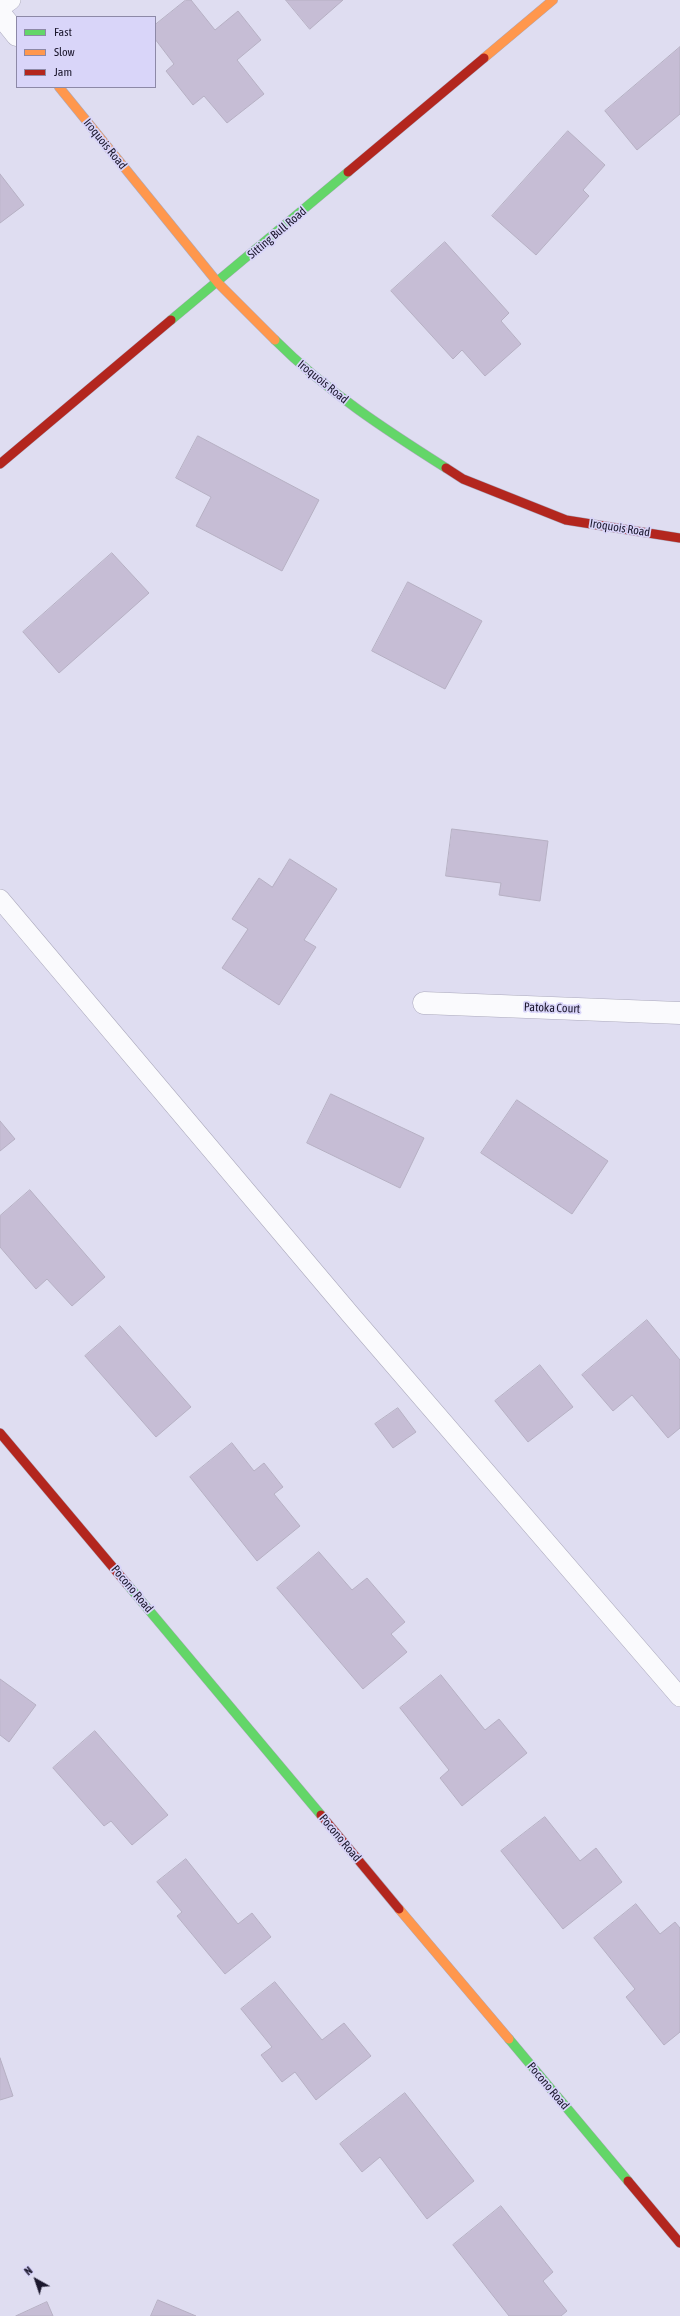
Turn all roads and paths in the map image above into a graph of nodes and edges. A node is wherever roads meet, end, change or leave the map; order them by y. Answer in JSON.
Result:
{"nodes":[{"id":1,"x":11,"y":0,"type":"edge"},
{"id":2,"x":553,"y":0,"type":"edge"},
{"id":3,"x":0,"y":8,"type":"edge"},
{"id":4,"x":0,"y":14,"type":"edge"},
{"id":5,"x":16,"y":34,"type":"edge"},
{"id":6,"x":60,"y":88,"type":"edge"},
{"id":7,"x":218,"y":283,"type":"junction"},
{"id":8,"x":0,"y":464,"type":"edge"},
{"id":9,"x":680,"y":538,"type":"edge"},
{"id":10,"x":0,"y":899,"type":"edge"},
{"id":11,"x":424,"y":1003,"type":"dead end"},
{"id":12,"x":680,"y":1013,"type":"edge"},
{"id":13,"x":0,"y":1433,"type":"edge"},
{"id":14,"x":680,"y":1697,"type":"edge"},
{"id":15,"x":680,"y":2243,"type":"edge"}],
"edges":[{"from":1,"to":3,"type":"lane"},
{"from":2,"to":7,"type":"street","name":"Sitting Bull Road"},
{"from":4,"to":5,"type":"street"},
{"from":6,"to":7,"type":"street","name":"Iroquois Road"},
{"from":7,"to":8,"type":"street","name":"Sitting Bull Road"},
{"from":7,"to":9,"type":"street","name":"Iroquois Road"},
{"from":10,"to":14,"type":"lane"},
{"from":11,"to":12,"type":"street","name":"Patoka Court"},
{"from":13,"to":15,"type":"street","name":"Pocono Road"}]}
